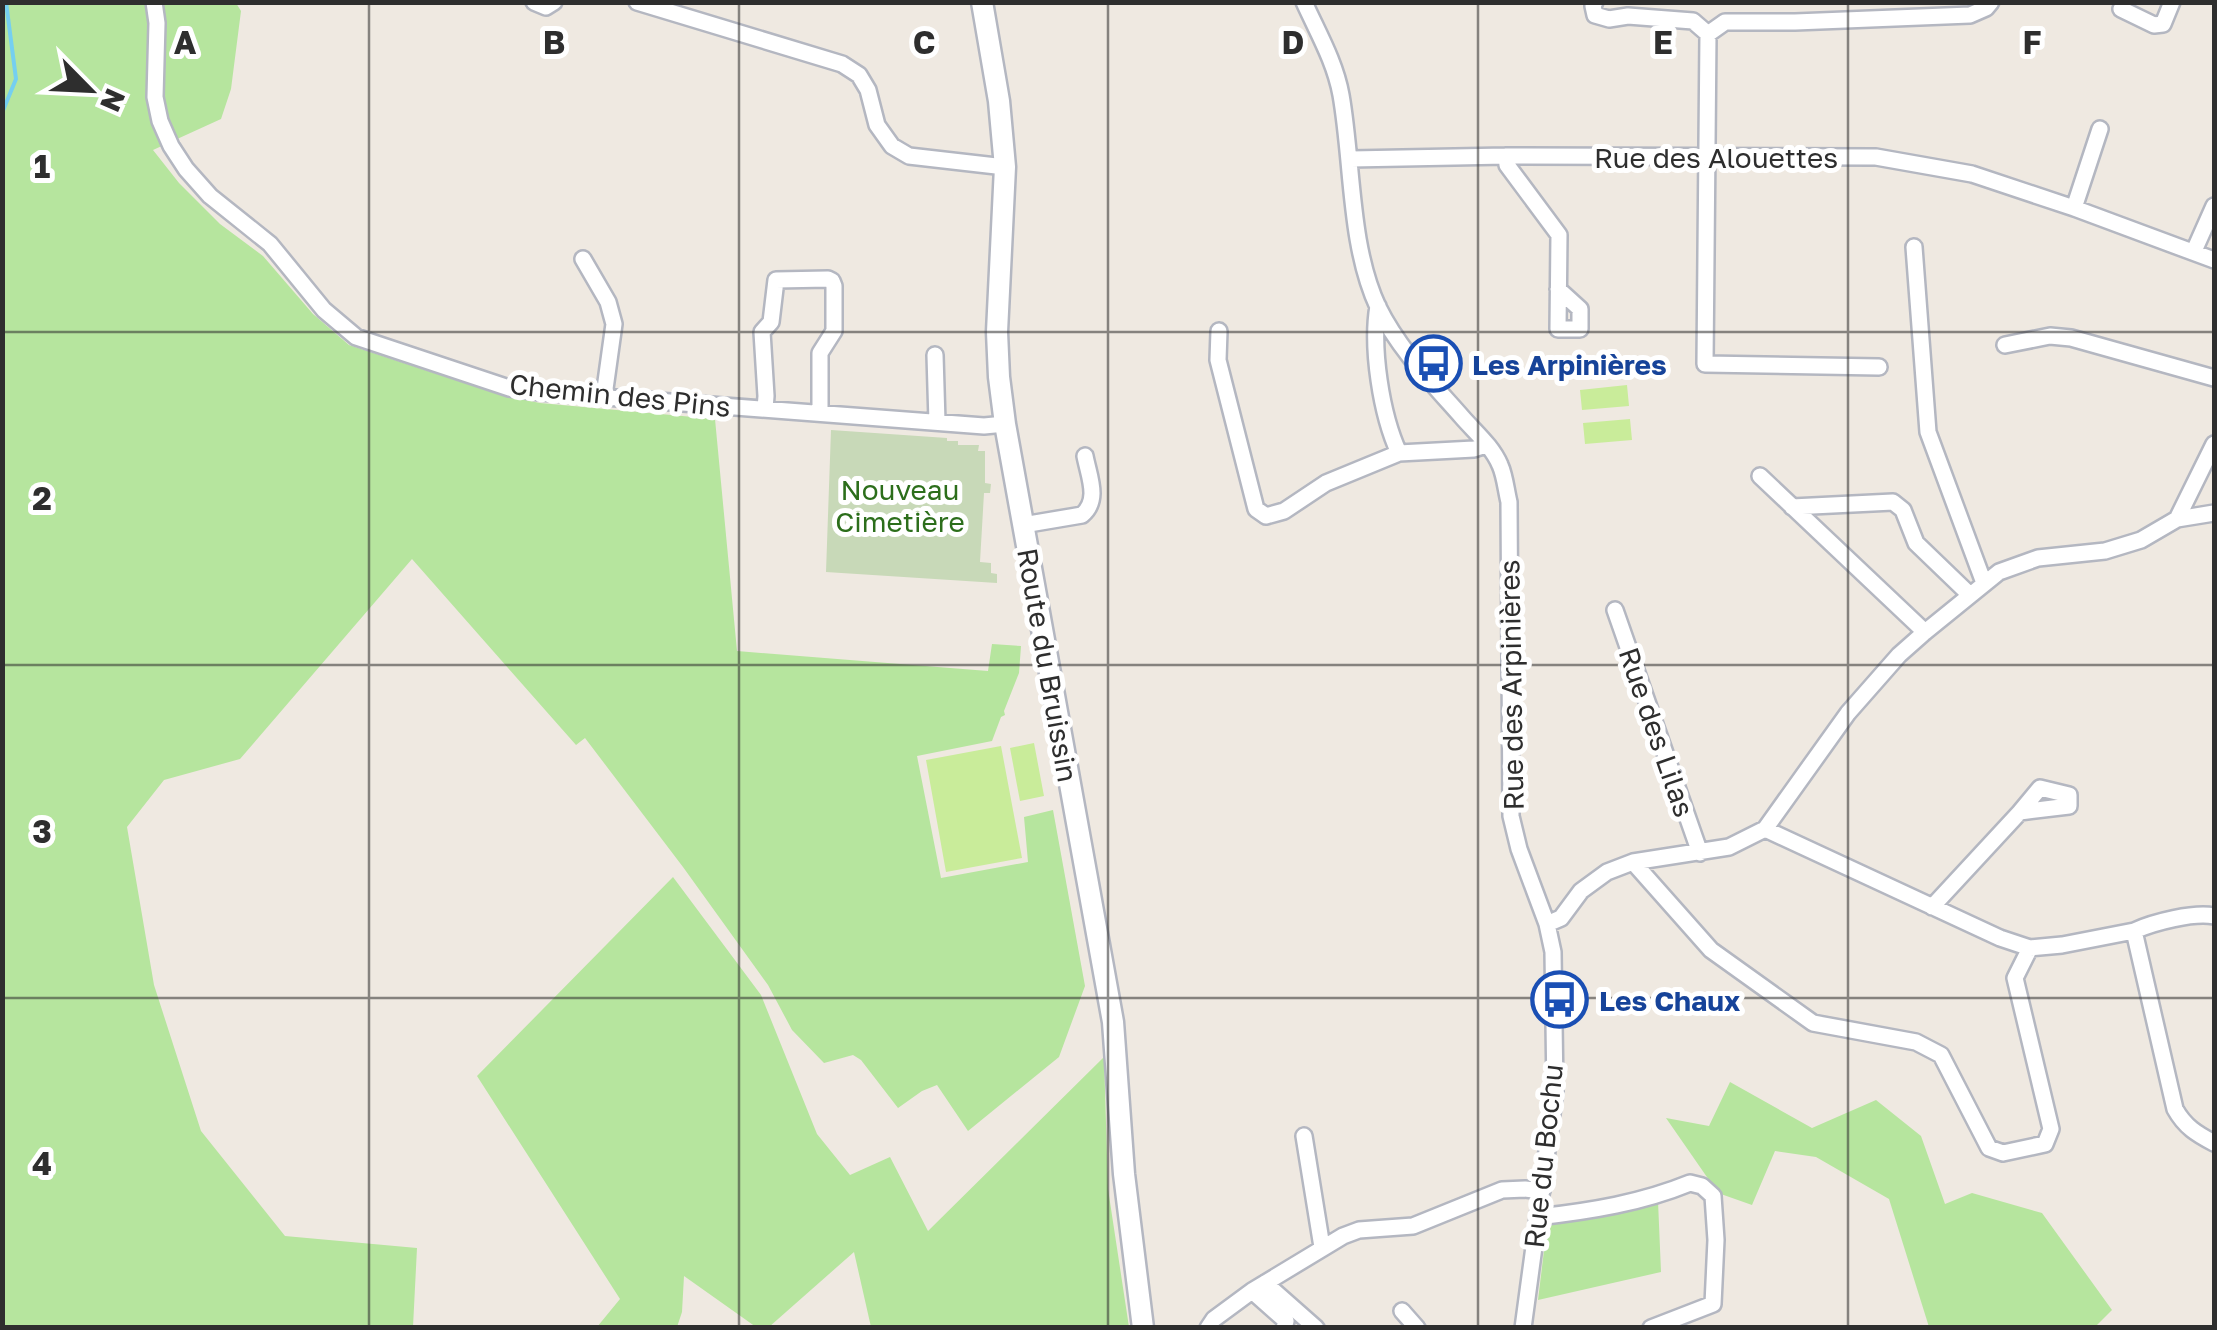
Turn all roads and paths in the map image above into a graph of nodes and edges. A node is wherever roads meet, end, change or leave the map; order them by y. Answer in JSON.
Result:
{"nodes":[{"id":1,"x":154,"y":2,"type":"edge"},
{"id":2,"x":534,"y":2,"type":"edge"},
{"id":3,"x":554,"y":2,"type":"edge"},
{"id":4,"x":637,"y":2,"type":"edge"},
{"id":5,"x":982,"y":2,"type":"edge"},
{"id":6,"x":1304,"y":2,"type":"edge"},
{"id":7,"x":1595,"y":2,"type":"edge"},
{"id":8,"x":1991,"y":2,"type":"edge"},
{"id":9,"x":2172,"y":2,"type":"edge"},
{"id":10,"x":1623,"y":9,"type":"edge"},
{"id":11,"x":2121,"y":9,"type":"dead end"},
{"id":12,"x":1708,"y":34,"type":"junction"},
{"id":13,"x":2100,"y":129,"type":"dead end"},
{"id":14,"x":1506,"y":156,"type":"junction"},
{"id":15,"x":1706,"y":156,"type":"junction"},
{"id":16,"x":1350,"y":159,"type":"junction"},
{"id":17,"x":1005,"y":167,"type":"junction"},
{"id":18,"x":2214,"y":206,"type":"edge"},
{"id":19,"x":2074,"y":208,"type":"junction"},
{"id":20,"x":1914,"y":247,"type":"dead end"},
{"id":21,"x":2194,"y":251,"type":"junction"},
{"id":22,"x":582,"y":259,"type":"dead end"},
{"id":23,"x":2214,"y":260,"type":"edge"},
{"id":24,"x":1558,"y":289,"type":"dead end"},
{"id":25,"x":1378,"y":306,"type":"junction"},
{"id":26,"x":1219,"y":331,"type":"dead end"},
{"id":27,"x":2005,"y":345,"type":"dead end"},
{"id":28,"x":935,"y":355,"type":"dead end"},
{"id":29,"x":1879,"y":366,"type":"dead end"},
{"id":30,"x":2214,"y":378,"type":"edge"},
{"id":31,"x":604,"y":396,"type":"junction"},
{"id":32,"x":765,"y":409,"type":"junction"},
{"id":33,"x":820,"y":414,"type":"junction"},
{"id":34,"x":936,"y":422,"type":"junction"},
{"id":35,"x":1005,"y":424,"type":"junction"},
{"id":36,"x":1486,"y":444,"type":"junction"},
{"id":37,"x":2214,"y":444,"type":"edge"},
{"id":38,"x":1399,"y":453,"type":"junction"},
{"id":39,"x":1086,"y":456,"type":"dead end"},
{"id":40,"x":1760,"y":476,"type":"dead end"},
{"id":41,"x":1792,"y":508,"type":"junction"},
{"id":42,"x":2214,"y":513,"type":"edge"},
{"id":43,"x":2178,"y":519,"type":"junction"},
{"id":44,"x":1023,"y":525,"type":"junction"},
{"id":45,"x":1984,"y":583,"type":"junction"},
{"id":46,"x":1970,"y":595,"type":"junction"},
{"id":47,"x":1616,"y":610,"type":"dead end"},
{"id":48,"x":1926,"y":632,"type":"junction"},
{"id":49,"x":2020,"y":812,"type":"dead end"},
{"id":50,"x":1765,"y":829,"type":"junction"},
{"id":51,"x":1700,"y":853,"type":"junction"},
{"id":52,"x":1633,"y":862,"type":"junction"},
{"id":53,"x":1932,"y":907,"type":"junction"},
{"id":54,"x":2214,"y":916,"type":"edge"},
{"id":55,"x":1547,"y":924,"type":"junction"},
{"id":56,"x":2134,"y":931,"type":"junction"},
{"id":57,"x":2030,"y":948,"type":"junction"},
{"id":58,"x":1304,"y":1136,"type":"dead end"},
{"id":59,"x":2214,"y":1143,"type":"edge"},
{"id":60,"x":1542,"y":1191,"type":"junction"},
{"id":61,"x":1538,"y":1217,"type":"junction"},
{"id":62,"x":1322,"y":1248,"type":"junction"},
{"id":63,"x":1259,"y":1287,"type":"junction"},
{"id":64,"x":1402,"y":1310,"type":"dead end"},
{"id":65,"x":1143,"y":1328,"type":"edge"},
{"id":66,"x":1208,"y":1328,"type":"edge"},
{"id":67,"x":1284,"y":1328,"type":"edge"},
{"id":68,"x":1316,"y":1328,"type":"edge"},
{"id":69,"x":1417,"y":1328,"type":"edge"},
{"id":70,"x":1523,"y":1328,"type":"edge"},
{"id":71,"x":1652,"y":1328,"type":"edge"}],
"edges":[{"from":1,"to":31,"type":"street","name":"Chemin des Pins"},
{"from":2,"to":3,"type":"street"},
{"from":4,"to":17,"type":"street"},
{"from":5,"to":17,"type":"street","name":"Route du Bruissin"},
{"from":6,"to":16,"type":"street","name":"Rue des Arpinières"},
{"from":7,"to":10,"type":"street"},
{"from":8,"to":12,"type":"street"},
{"from":9,"to":11,"type":"street"},
{"from":10,"to":12,"type":"street"},
{"from":12,"to":15,"type":"street"},
{"from":13,"to":19,"type":"street"},
{"from":14,"to":15,"type":"street","name":"Rue des Alouettes"},
{"from":14,"to":16,"type":"street","name":"Rue des Alouettes"},
{"from":14,"to":24,"type":"street"},
{"from":15,"to":19,"type":"street","name":"Rue des Alouettes"},
{"from":15,"to":29,"type":"street"},
{"from":16,"to":25,"type":"street","name":"Rue des Arpinières"},
{"from":17,"to":35,"type":"street","name":"Route du Bruissin"},
{"from":18,"to":21,"type":"street"},
{"from":19,"to":21,"type":"street","name":"Rue des Alouettes"},
{"from":20,"to":45,"type":"street"},
{"from":21,"to":23,"type":"street","name":"Rue des Alouettes"},
{"from":22,"to":31,"type":"street"},
{"from":25,"to":36,"type":"street","name":"Rue des Arpinières"},
{"from":25,"to":38,"type":"street","name":"Rue des Arpinières"},
{"from":26,"to":38,"type":"street"},
{"from":27,"to":30,"type":"street"},
{"from":28,"to":34,"type":"street"},
{"from":31,"to":32,"type":"street","name":"Chemin des Pins"},
{"from":32,"to":33,"type":"street","name":"Chemin des Pins"},
{"from":32,"to":33,"type":"street"},
{"from":33,"to":34,"type":"street","name":"Chemin des Pins"},
{"from":34,"to":35,"type":"street","name":"Chemin des Pins"},
{"from":35,"to":44,"type":"street","name":"Route du Bruissin"},
{"from":36,"to":38,"type":"street"},
{"from":36,"to":55,"type":"street","name":"Rue des Arpinières"},
{"from":37,"to":43,"type":"street"},
{"from":39,"to":44,"type":"street"},
{"from":40,"to":41,"type":"street"},
{"from":41,"to":46,"type":"street"},
{"from":41,"to":48,"type":"street"},
{"from":42,"to":43,"type":"street"},
{"from":43,"to":45,"type":"street"},
{"from":44,"to":65,"type":"street","name":"Route du Bruissin"},
{"from":45,"to":46,"type":"street"},
{"from":46,"to":48,"type":"street"},
{"from":47,"to":51,"type":"street","name":"Rue des Lilas"},
{"from":48,"to":50,"type":"street"},
{"from":49,"to":53,"type":"street"},
{"from":50,"to":51,"type":"street"},
{"from":50,"to":53,"type":"street"},
{"from":51,"to":52,"type":"street"},
{"from":52,"to":55,"type":"street"},
{"from":52,"to":57,"type":"street"},
{"from":53,"to":57,"type":"street"},
{"from":54,"to":56,"type":"street"},
{"from":55,"to":60,"type":"street","name":"Rue du Bochu"},
{"from":56,"to":57,"type":"street"},
{"from":56,"to":59,"type":"street"},
{"from":58,"to":62,"type":"street"},
{"from":60,"to":61,"type":"street","name":"Rue du Bochu"},
{"from":60,"to":62,"type":"street"},
{"from":61,"to":70,"type":"street","name":"Rue du Bochu"},
{"from":61,"to":71,"type":"street"},
{"from":62,"to":63,"type":"street"},
{"from":63,"to":66,"type":"street"},
{"from":63,"to":67,"type":"street"},
{"from":63,"to":68,"type":"street"},
{"from":64,"to":69,"type":"street"}]}
